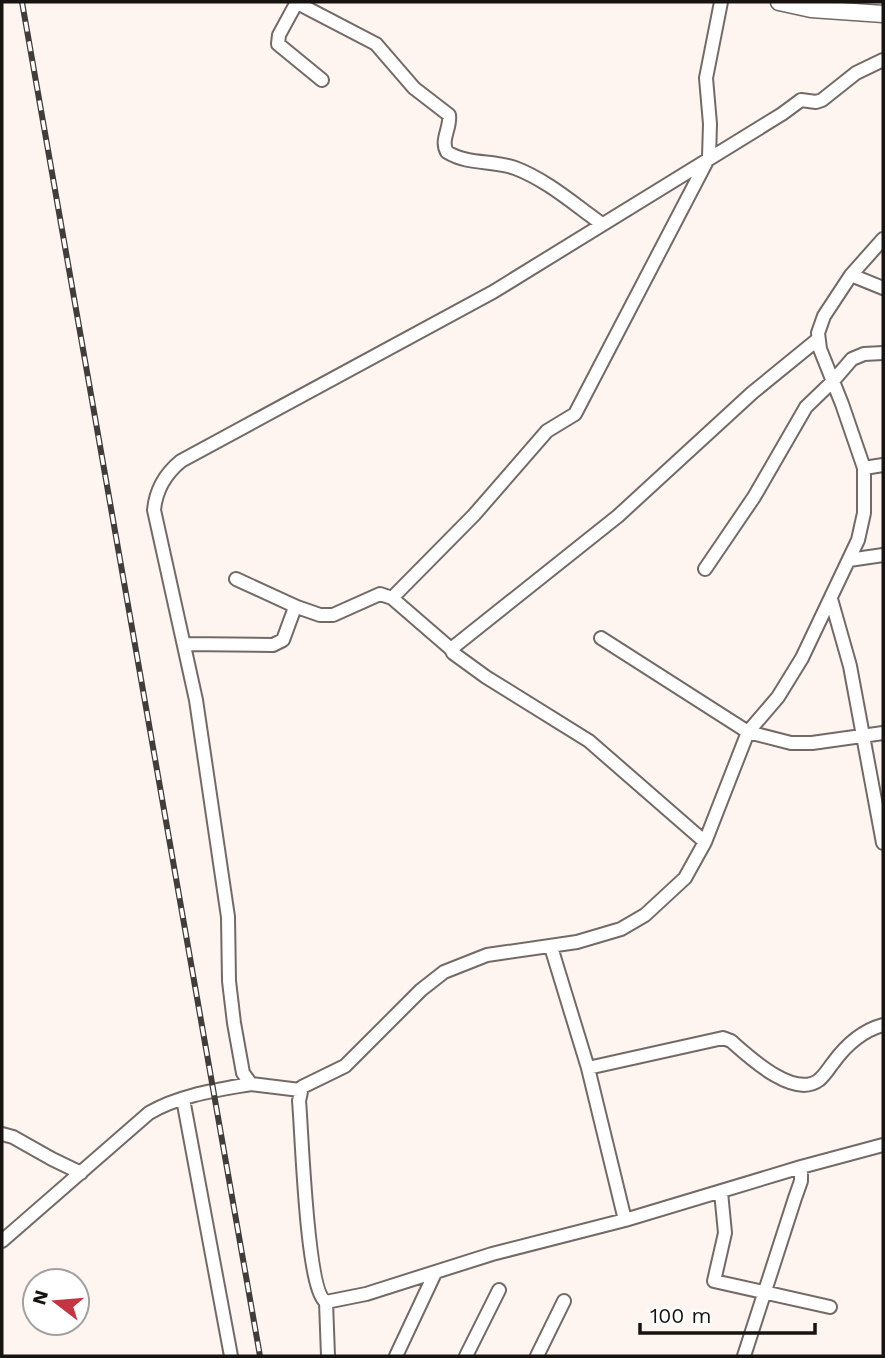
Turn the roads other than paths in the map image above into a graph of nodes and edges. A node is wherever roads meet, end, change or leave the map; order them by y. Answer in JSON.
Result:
{"nodes":[{"id":1,"x":299,"y":2,"type":"edge"},
{"id":2,"x":720,"y":2,"type":"edge"},
{"id":3,"x":779,"y":2,"type":"edge"},
{"id":4,"x":854,"y":7,"type":"edge"},
{"id":5,"x":883,"y":14,"type":"edge"},
{"id":6,"x":883,"y":60,"type":"edge"},
{"id":7,"x":322,"y":80,"type":"dead end"},
{"id":8,"x":709,"y":157,"type":"junction"},
{"id":9,"x":602,"y":224,"type":"junction"},
{"id":10,"x":883,"y":239,"type":"edge"},
{"id":11,"x":850,"y":275,"type":"junction"},
{"id":12,"x":883,"y":288,"type":"edge"},
{"id":13,"x":817,"y":340,"type":"junction"},
{"id":14,"x":883,"y":353,"type":"edge"},
{"id":15,"x":833,"y":381,"type":"junction"},
{"id":16,"x":883,"y":465,"type":"edge"},
{"id":17,"x":864,"y":468,"type":"junction"},
{"id":18,"x":883,"y":555,"type":"edge"},
{"id":19,"x":849,"y":560,"type":"junction"},
{"id":20,"x":705,"y":569,"type":"dead end"},
{"id":21,"x":236,"y":579,"type":"dead end"},
{"id":22,"x":392,"y":598,"type":"junction"},
{"id":23,"x":831,"y":599,"type":"junction"},
{"id":24,"x":298,"y":607,"type":"junction"},
{"id":25,"x":601,"y":638,"type":"dead end"},
{"id":26,"x":185,"y":644,"type":"junction"},
{"id":27,"x":451,"y":649,"type":"junction"},
{"id":28,"x":748,"y":732,"type":"junction"},
{"id":29,"x":883,"y":733,"type":"edge"},
{"id":30,"x":863,"y":737,"type":"junction"},
{"id":31,"x":705,"y":842,"type":"junction"},
{"id":32,"x":883,"y":843,"type":"edge"},
{"id":33,"x":551,"y":947,"type":"junction"},
{"id":34,"x":883,"y":1025,"type":"edge"},
{"id":35,"x":588,"y":1068,"type":"junction"},
{"id":36,"x":251,"y":1084,"type":"junction"},
{"id":37,"x":300,"y":1090,"type":"junction"},
{"id":38,"x":183,"y":1099,"type":"junction"},
{"id":39,"x":2,"y":1134,"type":"edge"},
{"id":40,"x":883,"y":1145,"type":"edge"},
{"id":41,"x":801,"y":1167,"type":"junction"},
{"id":42,"x":81,"y":1172,"type":"junction"},
{"id":43,"x":721,"y":1192,"type":"junction"},
{"id":44,"x":625,"y":1220,"type":"junction"},
{"id":45,"x":2,"y":1241,"type":"edge"},
{"id":46,"x":435,"y":1273,"type":"junction"},
{"id":47,"x":499,"y":1290,"type":"dead end"},
{"id":48,"x":763,"y":1292,"type":"junction"},
{"id":49,"x":564,"y":1301,"type":"dead end"},
{"id":50,"x":326,"y":1302,"type":"junction"},
{"id":51,"x":830,"y":1307,"type":"dead end"},
{"id":52,"x":231,"y":1356,"type":"edge"},
{"id":53,"x":328,"y":1356,"type":"edge"},
{"id":54,"x":396,"y":1356,"type":"edge"},
{"id":55,"x":466,"y":1356,"type":"edge"},
{"id":56,"x":537,"y":1356,"type":"edge"},
{"id":57,"x":744,"y":1356,"type":"edge"}],
"edges":[{"from":1,"to":7,"type":"street"},
{"from":1,"to":9,"type":"street"},
{"from":2,"to":8,"type":"street"},
{"from":3,"to":4,"type":"street"},
{"from":4,"to":5,"type":"street"},
{"from":6,"to":8,"type":"street"},
{"from":8,"to":9,"type":"street"},
{"from":8,"to":22,"type":"street"},
{"from":9,"to":26,"type":"street"},
{"from":10,"to":11,"type":"street"},
{"from":11,"to":12,"type":"street"},
{"from":11,"to":13,"type":"street"},
{"from":13,"to":15,"type":"street"},
{"from":13,"to":27,"type":"street"},
{"from":14,"to":15,"type":"street"},
{"from":15,"to":17,"type":"street"},
{"from":15,"to":20,"type":"street"},
{"from":16,"to":17,"type":"street"},
{"from":17,"to":19,"type":"street"},
{"from":18,"to":19,"type":"street"},
{"from":19,"to":23,"type":"street"},
{"from":21,"to":24,"type":"street"},
{"from":22,"to":24,"type":"street"},
{"from":22,"to":27,"type":"street"},
{"from":23,"to":28,"type":"street"},
{"from":23,"to":30,"type":"street"},
{"from":24,"to":26,"type":"street"},
{"from":25,"to":28,"type":"street"},
{"from":26,"to":36,"type":"street"},
{"from":27,"to":31,"type":"street"},
{"from":28,"to":30,"type":"street"},
{"from":28,"to":31,"type":"street"},
{"from":29,"to":30,"type":"street"},
{"from":30,"to":32,"type":"street"},
{"from":31,"to":33,"type":"street"},
{"from":33,"to":35,"type":"street"},
{"from":33,"to":37,"type":"street"},
{"from":34,"to":35,"type":"street"},
{"from":35,"to":44,"type":"street"},
{"from":36,"to":37,"type":"street"},
{"from":36,"to":38,"type":"street"},
{"from":37,"to":50,"type":"street"},
{"from":38,"to":42,"type":"street"},
{"from":38,"to":52,"type":"street"},
{"from":39,"to":42,"type":"street"},
{"from":40,"to":41,"type":"street"},
{"from":41,"to":43,"type":"street"},
{"from":41,"to":48,"type":"street"},
{"from":42,"to":45,"type":"street"},
{"from":43,"to":44,"type":"street"},
{"from":43,"to":48,"type":"street"},
{"from":44,"to":46,"type":"street"},
{"from":46,"to":50,"type":"street"},
{"from":46,"to":54,"type":"street"},
{"from":47,"to":55,"type":"street"},
{"from":48,"to":51,"type":"street"},
{"from":48,"to":57,"type":"street"},
{"from":49,"to":56,"type":"street"},
{"from":50,"to":53,"type":"street"}]}
